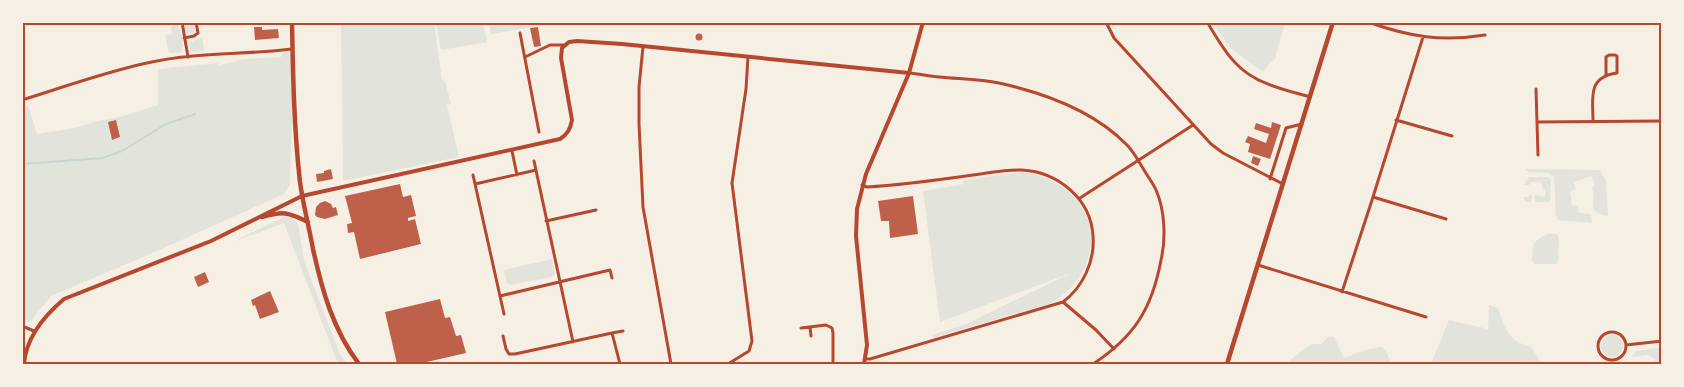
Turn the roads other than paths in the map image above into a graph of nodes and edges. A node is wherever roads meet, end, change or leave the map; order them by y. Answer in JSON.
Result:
{"nodes":[{"id":1,"x":182,"y":22,"type":"edge"},
{"id":2,"x":196,"y":22,"type":"edge"},
{"id":3,"x":292,"y":22,"type":"edge"},
{"id":4,"x":923,"y":22,"type":"edge"},
{"id":5,"x":1106,"y":22,"type":"edge"},
{"id":6,"x":1207,"y":22,"type":"edge"},
{"id":7,"x":1333,"y":22,"type":"edge"},
{"id":8,"x":1368,"y":22,"type":"edge"},
{"id":9,"x":520,"y":32,"type":"dead end"},
{"id":10,"x":1485,"y":36,"type":"dead end"},
{"id":11,"x":1423,"y":37,"type":"junction"},
{"id":12,"x":184,"y":38,"type":"junction"},
{"id":13,"x":566,"y":44,"type":"junction"},
{"id":14,"x":643,"y":47,"type":"junction"},
{"id":15,"x":292,"y":49,"type":"junction"},
{"id":16,"x":188,"y":57,"type":"junction"},
{"id":17,"x":525,"y":57,"type":"junction"},
{"id":18,"x":748,"y":58,"type":"junction"},
{"id":19,"x":909,"y":74,"type":"junction"},
{"id":20,"x":1606,"y":76,"type":"junction"},
{"id":21,"x":1536,"y":89,"type":"dead end"},
{"id":22,"x":1310,"y":97,"type":"junction"},
{"id":23,"x":22,"y":100,"type":"edge"},
{"id":24,"x":1396,"y":120,"type":"junction"},
{"id":25,"x":1593,"y":121,"type":"junction"},
{"id":26,"x":1662,"y":121,"type":"edge"},
{"id":27,"x":1537,"y":122,"type":"junction"},
{"id":28,"x":1302,"y":124,"type":"junction"},
{"id":29,"x":1193,"y":125,"type":"junction"},
{"id":30,"x":539,"y":132,"type":"dead end"},
{"id":31,"x":1452,"y":136,"type":"dead end"},
{"id":32,"x":512,"y":151,"type":"junction"},
{"id":33,"x":1538,"y":155,"type":"dead end"},
{"id":34,"x":534,"y":161,"type":"dead end"},
{"id":35,"x":1138,"y":161,"type":"junction"},
{"id":36,"x":536,"y":170,"type":"junction"},
{"id":37,"x":473,"y":175,"type":"dead end"},
{"id":38,"x":517,"y":175,"type":"junction"},
{"id":39,"x":1270,"y":179,"type":"junction"},
{"id":40,"x":475,"y":184,"type":"junction"},
{"id":41,"x":1283,"y":184,"type":"junction"},
{"id":42,"x":862,"y":185,"type":"junction"},
{"id":43,"x":302,"y":196,"type":"junction"},
{"id":44,"x":1373,"y":197,"type":"junction"},
{"id":45,"x":1080,"y":198,"type":"junction"},
{"id":46,"x":596,"y":210,"type":"dead end"},
{"id":47,"x":262,"y":217,"type":"junction"},
{"id":48,"x":1446,"y":219,"type":"dead end"},
{"id":49,"x":546,"y":221,"type":"junction"},
{"id":50,"x":308,"y":222,"type":"junction"},
{"id":51,"x":1258,"y":265,"type":"junction"},
{"id":52,"x":612,"y":278,"type":"dead end"},
{"id":53,"x":560,"y":281,"type":"junction"},
{"id":54,"x":1342,"y":292,"type":"junction"},
{"id":55,"x":500,"y":296,"type":"junction"},
{"id":56,"x":1063,"y":302,"type":"junction"},
{"id":57,"x":504,"y":314,"type":"dead end"},
{"id":58,"x":1426,"y":317,"type":"dead end"},
{"id":59,"x":22,"y":326,"type":"edge"},
{"id":60,"x":810,"y":327,"type":"junction"},
{"id":61,"x":801,"y":328,"type":"dead end"},
{"id":62,"x":34,"y":331,"type":"junction"},
{"id":63,"x":623,"y":331,"type":"dead end"},
{"id":64,"x":612,"y":333,"type":"junction"},
{"id":65,"x":503,"y":336,"type":"dead end"},
{"id":66,"x":811,"y":336,"type":"dead end"},
{"id":67,"x":1662,"y":341,"type":"edge"},
{"id":68,"x":573,"y":342,"type":"junction"},
{"id":69,"x":1626,"y":345,"type":"junction"},
{"id":70,"x":1114,"y":349,"type":"junction"},
{"id":71,"x":864,"y":362,"type":"edge"},
{"id":72,"x":24,"y":364,"type":"edge"},
{"id":73,"x":359,"y":364,"type":"edge"},
{"id":74,"x":620,"y":364,"type":"edge"},
{"id":75,"x":671,"y":364,"type":"edge"},
{"id":76,"x":728,"y":364,"type":"edge"},
{"id":77,"x":832,"y":364,"type":"edge"},
{"id":78,"x":1093,"y":364,"type":"edge"},
{"id":79,"x":1227,"y":364,"type":"edge"}],
"edges":[{"from":1,"to":12,"type":"street"},
{"from":2,"to":12,"type":"street"},
{"from":3,"to":15,"type":"main road"},
{"from":4,"to":19,"type":"street"},
{"from":5,"to":29,"type":"street"},
{"from":6,"to":22,"type":"street"},
{"from":7,"to":22,"type":"main road"},
{"from":8,"to":11,"type":"street"},
{"from":9,"to":17,"type":"street"},
{"from":10,"to":11,"type":"street"},
{"from":11,"to":24,"type":"street"},
{"from":12,"to":16,"type":"street"},
{"from":13,"to":14,"type":"street"},
{"from":13,"to":17,"type":"street"},
{"from":13,"to":32,"type":"street"},
{"from":14,"to":18,"type":"street"},
{"from":14,"to":75,"type":"street"},
{"from":15,"to":16,"type":"street"},
{"from":15,"to":43,"type":"main road"},
{"from":16,"to":23,"type":"street"},
{"from":17,"to":30,"type":"street"},
{"from":18,"to":19,"type":"street"},
{"from":18,"to":76,"type":"street"},
{"from":19,"to":35,"type":"street"},
{"from":19,"to":42,"type":"street"},
{"from":20,"to":20,"type":"street"},
{"from":20,"to":25,"type":"street"},
{"from":21,"to":27,"type":"street"},
{"from":22,"to":28,"type":"main road"},
{"from":24,"to":31,"type":"street"},
{"from":24,"to":44,"type":"street"},
{"from":25,"to":26,"type":"street"},
{"from":25,"to":27,"type":"street"},
{"from":27,"to":33,"type":"street"},
{"from":28,"to":39,"type":"street"},
{"from":28,"to":41,"type":"main road"},
{"from":29,"to":35,"type":"street"},
{"from":29,"to":39,"type":"street"},
{"from":32,"to":38,"type":"street"},
{"from":32,"to":43,"type":"street"},
{"from":34,"to":36,"type":"street"},
{"from":35,"to":45,"type":"street"},
{"from":35,"to":70,"type":"street"},
{"from":36,"to":38,"type":"street"},
{"from":36,"to":49,"type":"street"},
{"from":37,"to":40,"type":"street"},
{"from":38,"to":40,"type":"street"},
{"from":39,"to":41,"type":"street"},
{"from":40,"to":55,"type":"street"},
{"from":41,"to":51,"type":"main road"},
{"from":42,"to":45,"type":"street"},
{"from":42,"to":71,"type":"street"},
{"from":43,"to":47,"type":"street"},
{"from":43,"to":50,"type":"main road"},
{"from":44,"to":48,"type":"street"},
{"from":44,"to":54,"type":"street"},
{"from":45,"to":56,"type":"street"},
{"from":46,"to":49,"type":"street"},
{"from":47,"to":50,"type":"main road"},
{"from":47,"to":62,"type":"street"},
{"from":49,"to":53,"type":"street"},
{"from":50,"to":73,"type":"main road"},
{"from":51,"to":54,"type":"street"},
{"from":51,"to":79,"type":"main road"},
{"from":52,"to":53,"type":"street"},
{"from":53,"to":55,"type":"street"},
{"from":53,"to":68,"type":"street"},
{"from":54,"to":58,"type":"street"},
{"from":55,"to":57,"type":"street"},
{"from":56,"to":70,"type":"street"},
{"from":56,"to":71,"type":"street"},
{"from":59,"to":62,"type":"street"},
{"from":60,"to":61,"type":"street"},
{"from":60,"to":66,"type":"street"},
{"from":60,"to":77,"type":"street"},
{"from":62,"to":72,"type":"street"},
{"from":63,"to":64,"type":"street"},
{"from":64,"to":68,"type":"street"},
{"from":64,"to":74,"type":"street"},
{"from":65,"to":68,"type":"street"},
{"from":67,"to":69,"type":"street"},
{"from":69,"to":69,"type":"street"},
{"from":70,"to":78,"type":"street"}]}
